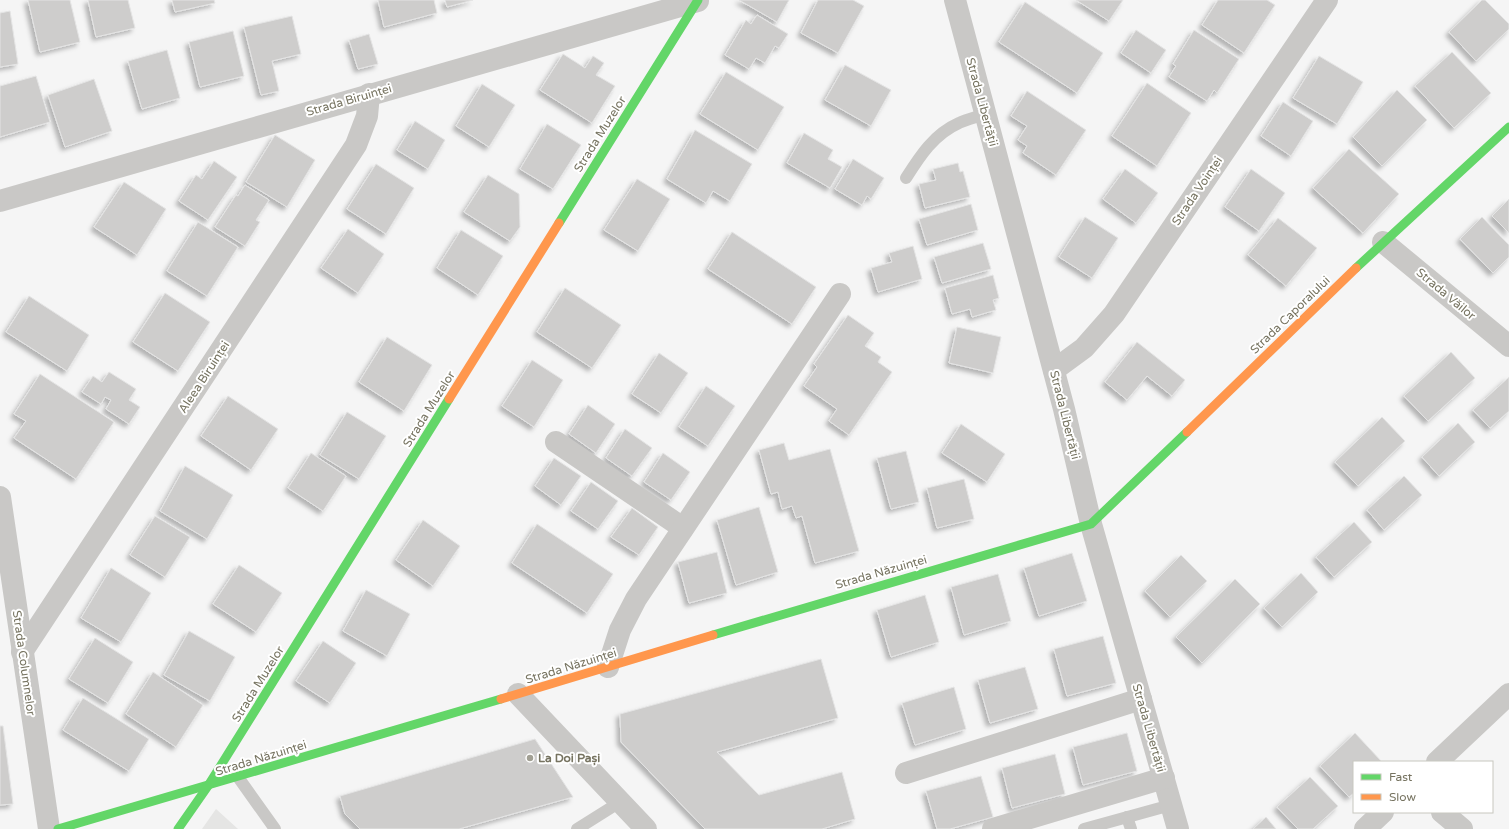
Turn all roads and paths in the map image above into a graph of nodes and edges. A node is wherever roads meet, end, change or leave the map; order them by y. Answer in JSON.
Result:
{"nodes":[{"id":1,"x":698,"y":0,"type":"edge"},
{"id":2,"x":955,"y":0,"type":"edge"},
{"id":3,"x":1327,"y":0,"type":"edge"},
{"id":4,"x":369,"y":94,"type":"junction"},
{"id":5,"x":985,"y":114,"type":"junction"},
{"id":6,"x":1509,"y":127,"type":"edge"},
{"id":7,"x":906,"y":178,"type":"dead end"},
{"id":8,"x":0,"y":201,"type":"edge"},
{"id":9,"x":1383,"y":242,"type":"junction"},
{"id":10,"x":840,"y":294,"type":"dead end"},
{"id":11,"x":1509,"y":346,"type":"edge"},
{"id":12,"x":1054,"y":370,"type":"junction"},
{"id":13,"x":556,"y":442,"type":"dead end"},
{"id":14,"x":0,"y":497,"type":"edge"},
{"id":15,"x":1091,"y":524,"type":"junction"},
{"id":16,"x":683,"y":528,"type":"junction"},
{"id":17,"x":22,"y":652,"type":"junction"},
{"id":18,"x":608,"y":668,"type":"junction"},
{"id":19,"x":518,"y":694,"type":"junction"},
{"id":20,"x":1509,"y":694,"type":"edge"},
{"id":21,"x":1141,"y":698,"type":"junction"},
{"id":22,"x":1438,"y":761,"type":"edge"},
{"id":23,"x":906,"y":773,"type":"dead end"},
{"id":24,"x":238,"y":777,"type":"junction"},
{"id":25,"x":1164,"y":778,"type":"junction"},
{"id":26,"x":208,"y":786,"type":"junction"},
{"id":27,"x":620,"y":802,"type":"junction"},
{"id":28,"x":1171,"y":805,"type":"junction"},
{"id":29,"x":1382,"y":813,"type":"edge"},
{"id":30,"x":1443,"y":813,"type":"edge"},
{"id":31,"x":1127,"y":817,"type":"junction"},
{"id":32,"x":49,"y":829,"type":"edge"},
{"id":33,"x":58,"y":829,"type":"edge"},
{"id":34,"x":178,"y":829,"type":"edge"},
{"id":35,"x":276,"y":829,"type":"edge"},
{"id":36,"x":577,"y":829,"type":"edge"},
{"id":37,"x":646,"y":829,"type":"edge"},
{"id":38,"x":993,"y":829,"type":"edge"},
{"id":39,"x":1084,"y":829,"type":"edge"},
{"id":40,"x":1131,"y":829,"type":"edge"},
{"id":41,"x":1178,"y":829,"type":"edge"},
{"id":42,"x":1365,"y":829,"type":"edge"},
{"id":43,"x":1462,"y":829,"type":"edge"}],
"edges":[{"from":1,"to":4,"type":"street","name":"Strada Biruinței"},
{"from":1,"to":26,"type":"street","name":"Strada Muzelor"},
{"from":2,"to":5,"type":"street","name":"Strada Libertății"},
{"from":3,"to":12,"type":"street","name":"Strada Voinței"},
{"from":4,"to":8,"type":"street","name":"Strada Biruinței"},
{"from":4,"to":17,"type":"street","name":"Aleea Biruinței"},
{"from":5,"to":7,"type":"lane"},
{"from":5,"to":12,"type":"street","name":"Strada Libertății"},
{"from":6,"to":9,"type":"street","name":"Strada Caporalului"},
{"from":9,"to":11,"type":"street","name":"Strada Văilor"},
{"from":9,"to":15,"type":"street","name":"Strada Caporalului"},
{"from":10,"to":16,"type":"street"},
{"from":12,"to":15,"type":"street","name":"Strada Libertății"},
{"from":13,"to":16,"type":"street"},
{"from":14,"to":17,"type":"street","name":"Strada Columnelor"},
{"from":15,"to":18,"type":"street","name":"Strada Năzuinței"},
{"from":15,"to":21,"type":"street","name":"Strada Libertății"},
{"from":16,"to":18,"type":"street"},
{"from":17,"to":32,"type":"street","name":"Strada Columnelor"},
{"from":18,"to":19,"type":"street","name":"Strada Năzuinței"},
{"from":19,"to":24,"type":"street","name":"Strada Năzuinței"},
{"from":19,"to":27,"type":"street"},
{"from":20,"to":22,"type":"street"},
{"from":21,"to":23,"type":"street"},
{"from":21,"to":25,"type":"street","name":"Strada Libertății"},
{"from":24,"to":26,"type":"street","name":"Strada Năzuinței"},
{"from":24,"to":35,"type":"lane"},
{"from":25,"to":28,"type":"street","name":"Strada Libertății"},
{"from":25,"to":38,"type":"street"},
{"from":26,"to":33,"type":"street","name":"Strada Năzuinței"},
{"from":26,"to":34,"type":"street","name":"Strada Muzelor"},
{"from":27,"to":36,"type":"lane"},
{"from":27,"to":37,"type":"street"},
{"from":28,"to":31,"type":"lane"},
{"from":28,"to":41,"type":"street","name":"Strada Libertății"},
{"from":29,"to":42,"type":"street"},
{"from":30,"to":43,"type":"street"},
{"from":31,"to":39,"type":"lane"},
{"from":31,"to":40,"type":"lane"}]}
